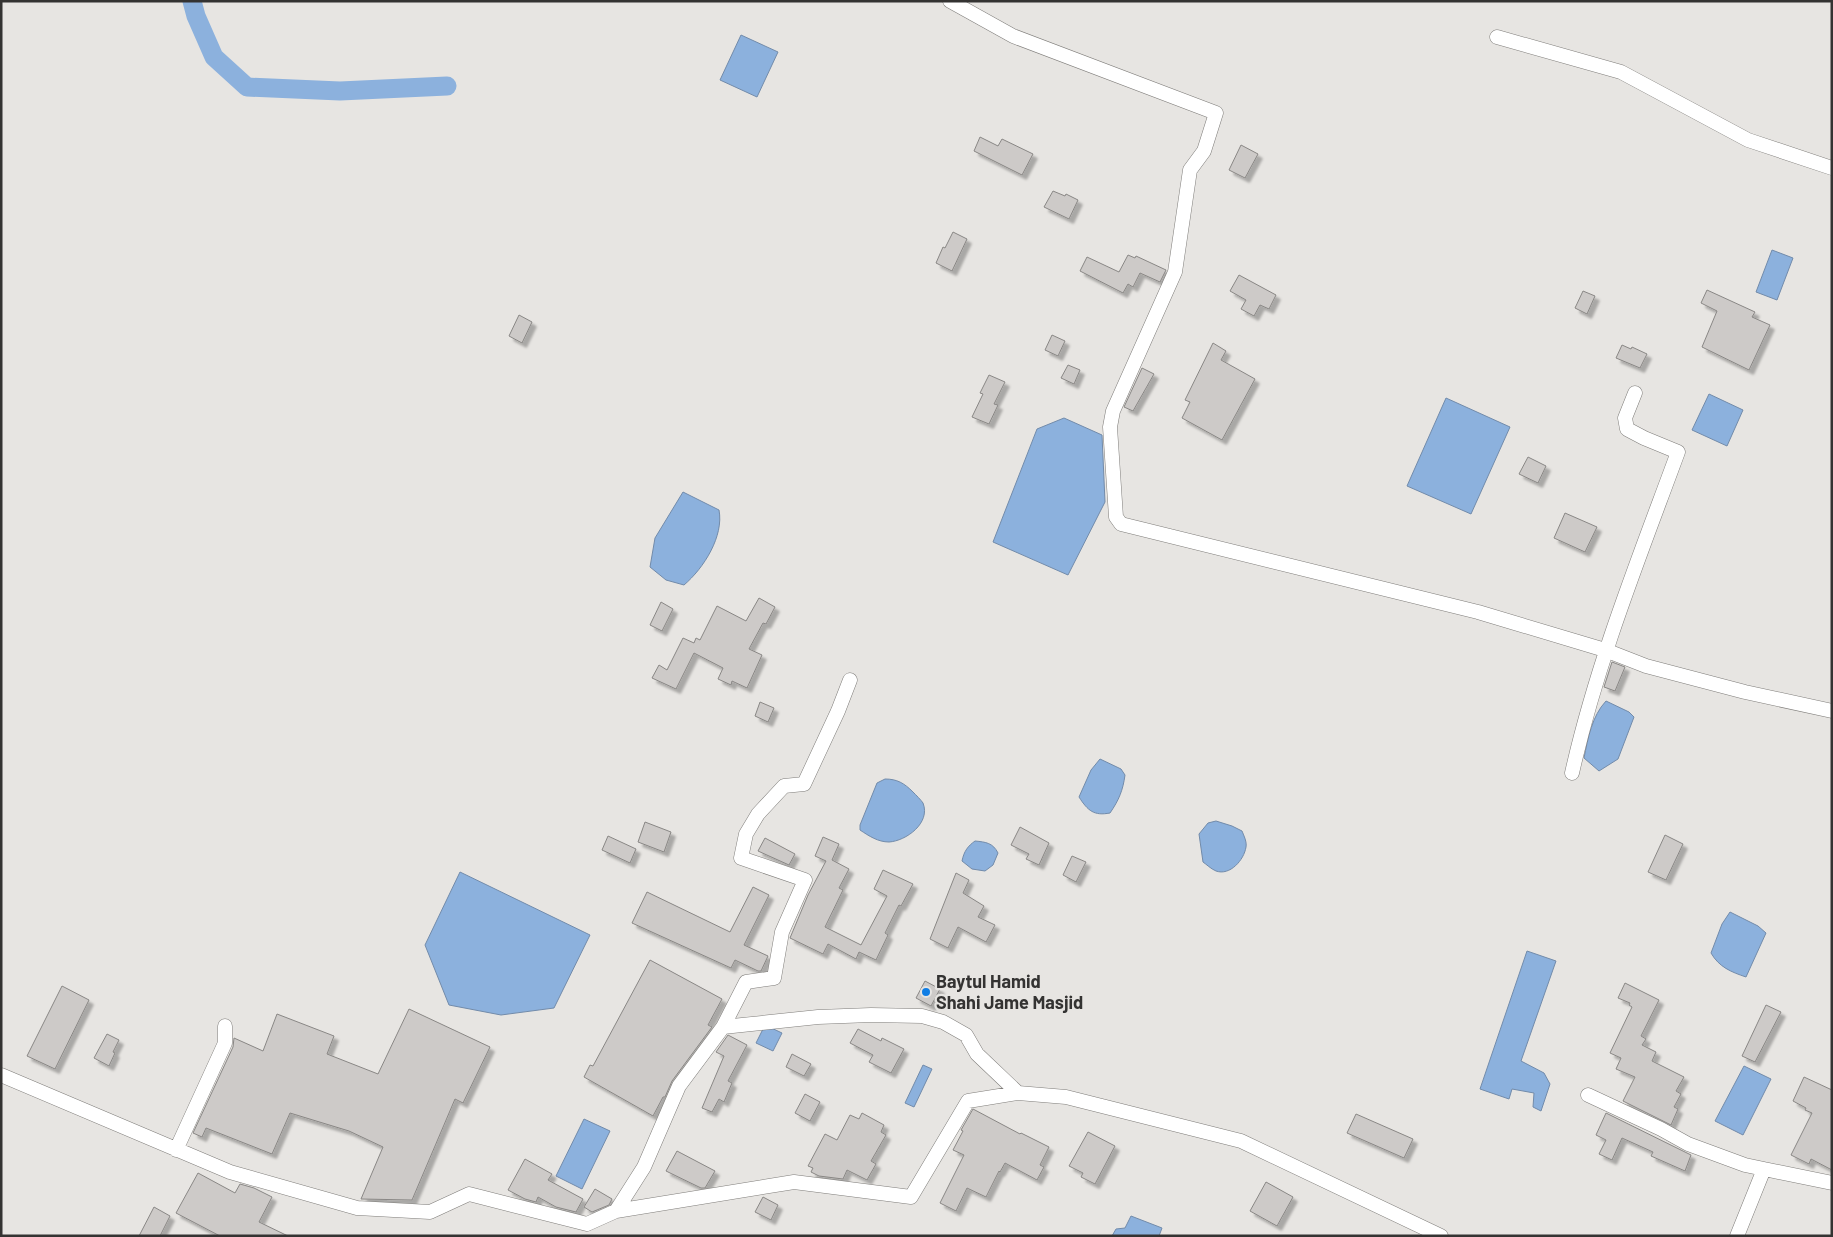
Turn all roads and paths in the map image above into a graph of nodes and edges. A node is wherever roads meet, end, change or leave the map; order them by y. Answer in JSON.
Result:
{"nodes":[{"id":1,"x":950,"y":1,"type":"edge"},
{"id":2,"x":1497,"y":37,"type":"dead end"},
{"id":3,"x":1832,"y":168,"type":"edge"},
{"id":4,"x":1635,"y":393,"type":"dead end"},
{"id":5,"x":1605,"y":650,"type":"junction"},
{"id":6,"x":850,"y":680,"type":"dead end"},
{"id":7,"x":1832,"y":711,"type":"edge"},
{"id":8,"x":1572,"y":773,"type":"dead end"},
{"id":9,"x":225,"y":1026,"type":"dead end"},
{"id":10,"x":723,"y":1027,"type":"junction"},
{"id":11,"x":1,"y":1075,"type":"edge"},
{"id":12,"x":1018,"y":1093,"type":"junction"},
{"id":13,"x":1588,"y":1095,"type":"dead end"},
{"id":14,"x":176,"y":1150,"type":"junction"},
{"id":15,"x":1764,"y":1169,"type":"junction"},
{"id":16,"x":1832,"y":1183,"type":"edge"},
{"id":17,"x":616,"y":1212,"type":"junction"},
{"id":18,"x":585,"y":1230,"type":"edge"},
{"id":19,"x":1441,"y":1236,"type":"edge"},
{"id":20,"x":1737,"y":1236,"type":"edge"}],
"edges":[{"from":1,"to":5,"type":"street"},
{"from":2,"to":3,"type":"street"},
{"from":4,"to":5,"type":"street"},
{"from":5,"to":7,"type":"street"},
{"from":5,"to":8,"type":"street"},
{"from":6,"to":10,"type":"street"},
{"from":9,"to":14,"type":"street"},
{"from":10,"to":12,"type":"street"},
{"from":10,"to":17,"type":"street"},
{"from":11,"to":14,"type":"street"},
{"from":12,"to":17,"type":"street"},
{"from":12,"to":19,"type":"street"},
{"from":13,"to":15,"type":"street"},
{"from":14,"to":18,"type":"street"},
{"from":15,"to":16,"type":"street"},
{"from":15,"to":20,"type":"street"},
{"from":17,"to":18,"type":"street"}]}
